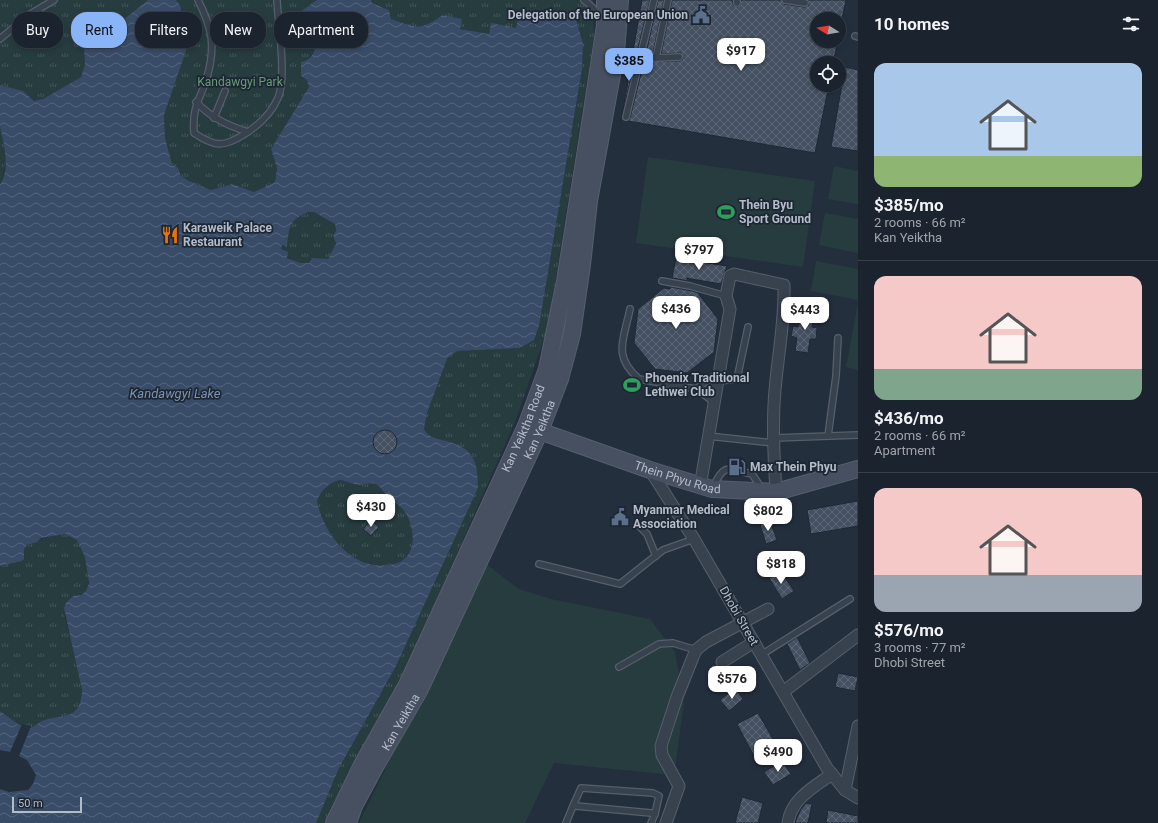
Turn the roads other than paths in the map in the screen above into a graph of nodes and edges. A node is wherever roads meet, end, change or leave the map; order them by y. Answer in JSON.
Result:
{"nodes":[{"id":1,"x":54,"y":0,"type":"edge"},
{"id":2,"x":198,"y":0,"type":"edge"},
{"id":3,"x":277,"y":0,"type":"edge"},
{"id":4,"x":584,"y":0,"type":"edge"},
{"id":5,"x":605,"y":0,"type":"edge"},
{"id":6,"x":654,"y":0,"type":"edge"},
{"id":7,"x":668,"y":0,"type":"edge"},
{"id":8,"x":785,"y":0,"type":"edge"},
{"id":9,"x":621,"y":3,"type":"edge"},
{"id":10,"x":805,"y":4,"type":"dead end"},
{"id":11,"x":604,"y":25,"type":"junction"},
{"id":12,"x":0,"y":40,"type":"edge"},
{"id":13,"x":616,"y":53,"type":"junction"},
{"id":14,"x":642,"y":57,"type":"junction"},
{"id":15,"x":679,"y":57,"type":"dead end"},
{"id":16,"x":656,"y":58,"type":"junction"},
{"id":17,"x":225,"y":91,"type":"dead end"},
{"id":18,"x":196,"y":102,"type":"junction"},
{"id":19,"x":626,"y":117,"type":"dead end"},
{"id":20,"x":214,"y":118,"type":"junction"},
{"id":21,"x":248,"y":132,"type":"junction"},
{"id":22,"x":662,"y":281,"type":"dead end"},
{"id":23,"x":726,"y":296,"type":"junction"},
{"id":24,"x":630,"y":309,"type":"dead end"},
{"id":25,"x":748,"y":327,"type":"dead end"},
{"id":26,"x":838,"y":338,"type":"dead end"},
{"id":27,"x":719,"y":376,"type":"junction"},
{"id":28,"x":696,"y":389,"type":"junction"},
{"id":29,"x":714,"y":403,"type":"junction"},
{"id":30,"x":533,"y":429,"type":"junction"},
{"id":31,"x":858,"y":435,"type":"edge"},
{"id":32,"x":708,"y":436,"type":"junction"},
{"id":33,"x":828,"y":436,"type":"junction"},
{"id":34,"x":774,"y":441,"type":"junction"},
{"id":35,"x":858,"y":469,"type":"edge"},
{"id":36,"x":650,"y":470,"type":"junction"},
{"id":37,"x":706,"y":488,"type":"junction"},
{"id":38,"x":769,"y":492,"type":"junction"},
{"id":39,"x":641,"y":528,"type":"dead end"},
{"id":40,"x":694,"y":539,"type":"junction"},
{"id":41,"x":656,"y":556,"type":"junction"},
{"id":42,"x":539,"y":564,"type":"dead end"},
{"id":43,"x":850,"y":599,"type":"dead end"},
{"id":44,"x":768,"y":609,"type":"dead end"},
{"id":45,"x":743,"y":624,"type":"junction"},
{"id":46,"x":858,"y":635,"type":"edge"},
{"id":47,"x":754,"y":642,"type":"junction"},
{"id":48,"x":696,"y":650,"type":"junction"},
{"id":49,"x":761,"y":655,"type":"junction"},
{"id":50,"x":722,"y":662,"type":"dead end"},
{"id":51,"x":619,"y":667,"type":"dead end"},
{"id":52,"x":783,"y":692,"type":"junction"},
{"id":53,"x":858,"y":726,"type":"edge"},
{"id":54,"x":832,"y":774,"type":"junction"},
{"id":55,"x":845,"y":790,"type":"junction"},
{"id":56,"x":858,"y":798,"type":"edge"},
{"id":57,"x":573,"y":806,"type":"junction"},
{"id":58,"x":655,"y":814,"type":"junction"},
{"id":59,"x":334,"y":823,"type":"edge"},
{"id":60,"x":348,"y":823,"type":"edge"},
{"id":61,"x":566,"y":823,"type":"edge"},
{"id":62,"x":651,"y":823,"type":"edge"},
{"id":63,"x":666,"y":823,"type":"edge"},
{"id":64,"x":788,"y":823,"type":"edge"}],
"edges":[{"from":1,"to":12,"type":"lane"},
{"from":2,"to":18,"type":"lane"},
{"from":3,"to":21,"type":"lane"},
{"from":4,"to":11,"type":"lane"},
{"from":5,"to":11,"type":"main road","name":"Kan Yeiktha Road"},
{"from":6,"to":14,"type":"lane"},
{"from":7,"to":16,"type":"lane"},
{"from":8,"to":10,"type":"lane"},
{"from":9,"to":13,"type":"main road","name":"Kan Yeiktha"},
{"from":11,"to":30,"type":"main road","name":"Kan Yeiktha Road"},
{"from":13,"to":14,"type":"lane"},
{"from":13,"to":30,"type":"main road","name":"Kan Yeiktha"},
{"from":14,"to":16,"type":"lane"},
{"from":14,"to":19,"type":"lane"},
{"from":15,"to":16,"type":"lane"},
{"from":17,"to":20,"type":"lane"},
{"from":18,"to":20,"type":"lane"},
{"from":18,"to":21,"type":"lane"},
{"from":20,"to":21,"type":"lane"},
{"from":22,"to":23,"type":"lane"},
{"from":23,"to":27,"type":"street"},
{"from":23,"to":34,"type":"street"},
{"from":24,"to":28,"type":"lane"},
{"from":25,"to":27,"type":"lane"},
{"from":26,"to":33,"type":"lane"},
{"from":27,"to":28,"type":"lane"},
{"from":27,"to":29,"type":"street"},
{"from":28,"to":29,"type":"lane"},
{"from":29,"to":32,"type":"street"},
{"from":30,"to":36,"type":"main road","name":"Thein Phyu Road"},
{"from":30,"to":59,"type":"main road","name":"Kan Yeiktha Road"},
{"from":30,"to":60,"type":"main road","name":"Kan Yeiktha"},
{"from":31,"to":33,"type":"lane"},
{"from":32,"to":34,"type":"lane"},
{"from":32,"to":37,"type":"street"},
{"from":33,"to":34,"type":"lane"},
{"from":34,"to":38,"type":"street"},
{"from":35,"to":38,"type":"main road","name":"Thein Phyu Road"},
{"from":36,"to":37,"type":"main road","name":"Thein Phyu Road"},
{"from":36,"to":40,"type":"street","name":"Dhobi Street"},
{"from":37,"to":38,"type":"main road","name":"Thein Phyu Road"},
{"from":39,"to":41,"type":"lane"},
{"from":40,"to":41,"type":"lane"},
{"from":40,"to":45,"type":"street","name":"Dhobi Street"},
{"from":41,"to":42,"type":"lane"},
{"from":43,"to":49,"type":"lane"},
{"from":44,"to":45,"type":"street"},
{"from":45,"to":47,"type":"street","name":"Dhobi Street"},
{"from":45,"to":48,"type":"street"},
{"from":46,"to":52,"type":"street"},
{"from":47,"to":49,"type":"street","name":"Dhobi Street"},
{"from":47,"to":50,"type":"street"},
{"from":48,"to":51,"type":"lane"},
{"from":48,"to":63,"type":"street"},
{"from":49,"to":52,"type":"street","name":"Dhobi Street"},
{"from":52,"to":54,"type":"street","name":"Dhobi Street"},
{"from":53,"to":55,"type":"street"},
{"from":54,"to":55,"type":"street","name":"Dhobi Street"},
{"from":54,"to":64,"type":"street"},
{"from":55,"to":56,"type":"street","name":"Dhobi Street"},
{"from":57,"to":58,"type":"lane"},
{"from":57,"to":58,"type":"lane"},
{"from":57,"to":61,"type":"lane"},
{"from":58,"to":62,"type":"lane"}]}
